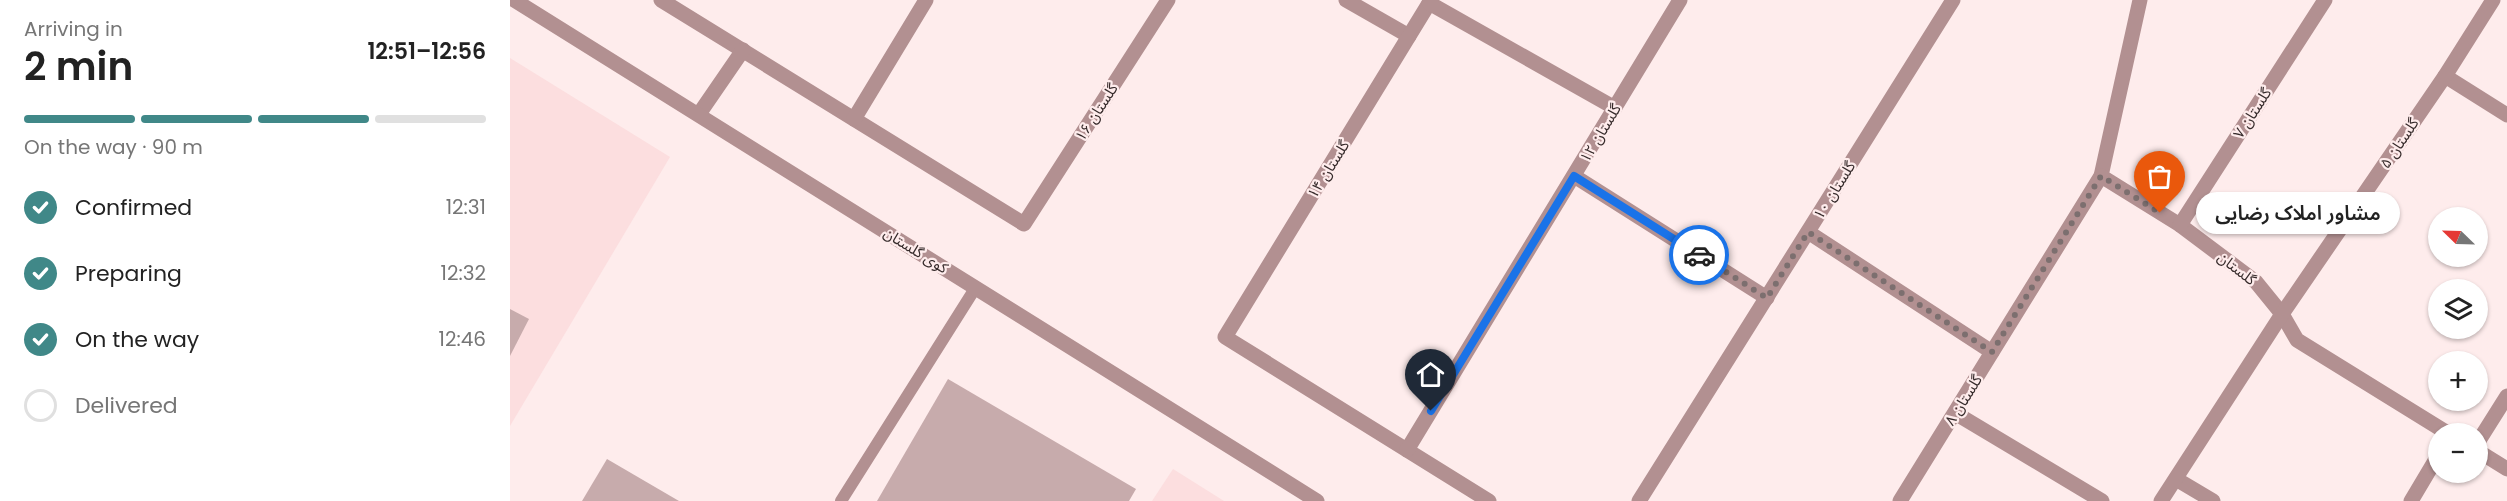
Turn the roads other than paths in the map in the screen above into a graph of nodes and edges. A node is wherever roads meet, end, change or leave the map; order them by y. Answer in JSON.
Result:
{"nodes":[{"id":1,"x":514,"y":0,"type":"edge"},
{"id":2,"x":660,"y":0,"type":"edge"},
{"id":3,"x":926,"y":0,"type":"edge"},
{"id":4,"x":1168,"y":0,"type":"edge"},
{"id":5,"x":1346,"y":0,"type":"edge"},
{"id":6,"x":1680,"y":0,"type":"edge"},
{"id":7,"x":1953,"y":0,"type":"edge"},
{"id":8,"x":2140,"y":0,"type":"edge"},
{"id":9,"x":2325,"y":0,"type":"edge"},
{"id":10,"x":2493,"y":0,"type":"edge"},
{"id":11,"x":1430,"y":2,"type":"edge"},
{"id":12,"x":1409,"y":36,"type":"junction"},
{"id":13,"x":743,"y":50,"type":"junction"},
{"id":14,"x":2445,"y":76,"type":"junction"},
{"id":15,"x":1615,"y":108,"type":"junction"},
{"id":16,"x":699,"y":114,"type":"junction"},
{"id":17,"x":2507,"y":115,"type":"edge"},
{"id":18,"x":854,"y":119,"type":"junction"},
{"id":19,"x":1574,"y":176,"type":"junction"},
{"id":20,"x":2101,"y":176,"type":"junction"},
{"id":21,"x":2180,"y":225,"type":"junction"},
{"id":22,"x":1808,"y":232,"type":"junction"},
{"id":23,"x":976,"y":287,"type":"junction"},
{"id":24,"x":1767,"y":298,"type":"junction"},
{"id":25,"x":2282,"y":314,"type":"junction"},
{"id":26,"x":1992,"y":352,"type":"junction"},
{"id":27,"x":2507,"y":396,"type":"edge"},
{"id":28,"x":1955,"y":413,"type":"junction"},
{"id":29,"x":2431,"y":423,"type":"edge"},
{"id":30,"x":2488,"y":426,"type":"edge"},
{"id":31,"x":1407,"y":450,"type":"junction"},
{"id":32,"x":2488,"y":458,"type":"edge"},
{"id":33,"x":2507,"y":469,"type":"edge"},
{"id":34,"x":2428,"y":472,"type":"edge"},
{"id":35,"x":2176,"y":479,"type":"junction"},
{"id":36,"x":841,"y":501,"type":"edge"},
{"id":37,"x":1317,"y":501,"type":"edge"},
{"id":38,"x":1489,"y":501,"type":"edge"},
{"id":39,"x":1640,"y":501,"type":"edge"},
{"id":40,"x":1900,"y":501,"type":"edge"},
{"id":41,"x":2102,"y":501,"type":"edge"},
{"id":42,"x":2161,"y":501,"type":"edge"},
{"id":43,"x":2213,"y":501,"type":"edge"},
{"id":44,"x":2411,"y":501,"type":"edge"}],
"edges":[{"from":1,"to":16,"type":"street","name":"کوی گلستان"},
{"from":2,"to":13,"type":"street"},
{"from":3,"to":18,"type":"street"},
{"from":4,"to":18,"type":"street","name":"گلستان ۱۶"},
{"from":5,"to":12,"type":"street"},
{"from":6,"to":15,"type":"street","name":"گلستان ۱۲"},
{"from":7,"to":22,"type":"street","name":"گلستان ۱۰"},
{"from":8,"to":20,"type":"street"},
{"from":9,"to":21,"type":"street","name":"گلستان ۷"},
{"from":10,"to":14,"type":"street","name":"گلستان ۵"},
{"from":11,"to":12,"type":"street","name":"گلستان ۱۴"},
{"from":11,"to":15,"type":"street"},
{"from":12,"to":31,"type":"street","name":"گلستان ۱۴"},
{"from":13,"to":16,"type":"street"},
{"from":13,"to":18,"type":"street"},
{"from":14,"to":17,"type":"street"},
{"from":14,"to":25,"type":"street","name":"گلستان ۵"},
{"from":15,"to":19,"type":"street","name":"گلستان ۱۲"},
{"from":16,"to":23,"type":"street","name":"کوی گلستان"},
{"from":19,"to":24,"type":"street"},
{"from":19,"to":31,"type":"street","name":"گلستان ۱۲"},
{"from":20,"to":21,"type":"street","name":"گلستان"},
{"from":20,"to":26,"type":"street","name":"گلستان ۸"},
{"from":21,"to":25,"type":"street","name":"گلستان"},
{"from":22,"to":24,"type":"street","name":"گلستان ۱۰"},
{"from":22,"to":26,"type":"street"},
{"from":23,"to":36,"type":"lane"},
{"from":23,"to":37,"type":"street","name":"کوی گلستان"},
{"from":24,"to":39,"type":"street","name":"گلستان ۱۰"},
{"from":25,"to":29,"type":"street","name":"گلستان"},
{"from":25,"to":35,"type":"street","name":"گلستان ۵"},
{"from":26,"to":28,"type":"street","name":"گلستان ۸"},
{"from":27,"to":30,"type":"street"},
{"from":28,"to":40,"type":"street","name":"گلستان ۸"},
{"from":28,"to":41,"type":"street"},
{"from":31,"to":38,"type":"street"},
{"from":32,"to":33,"type":"street"},
{"from":34,"to":44,"type":"street"},
{"from":35,"to":42,"type":"street","name":"گلستان ۵"},
{"from":35,"to":43,"type":"street"}]}
